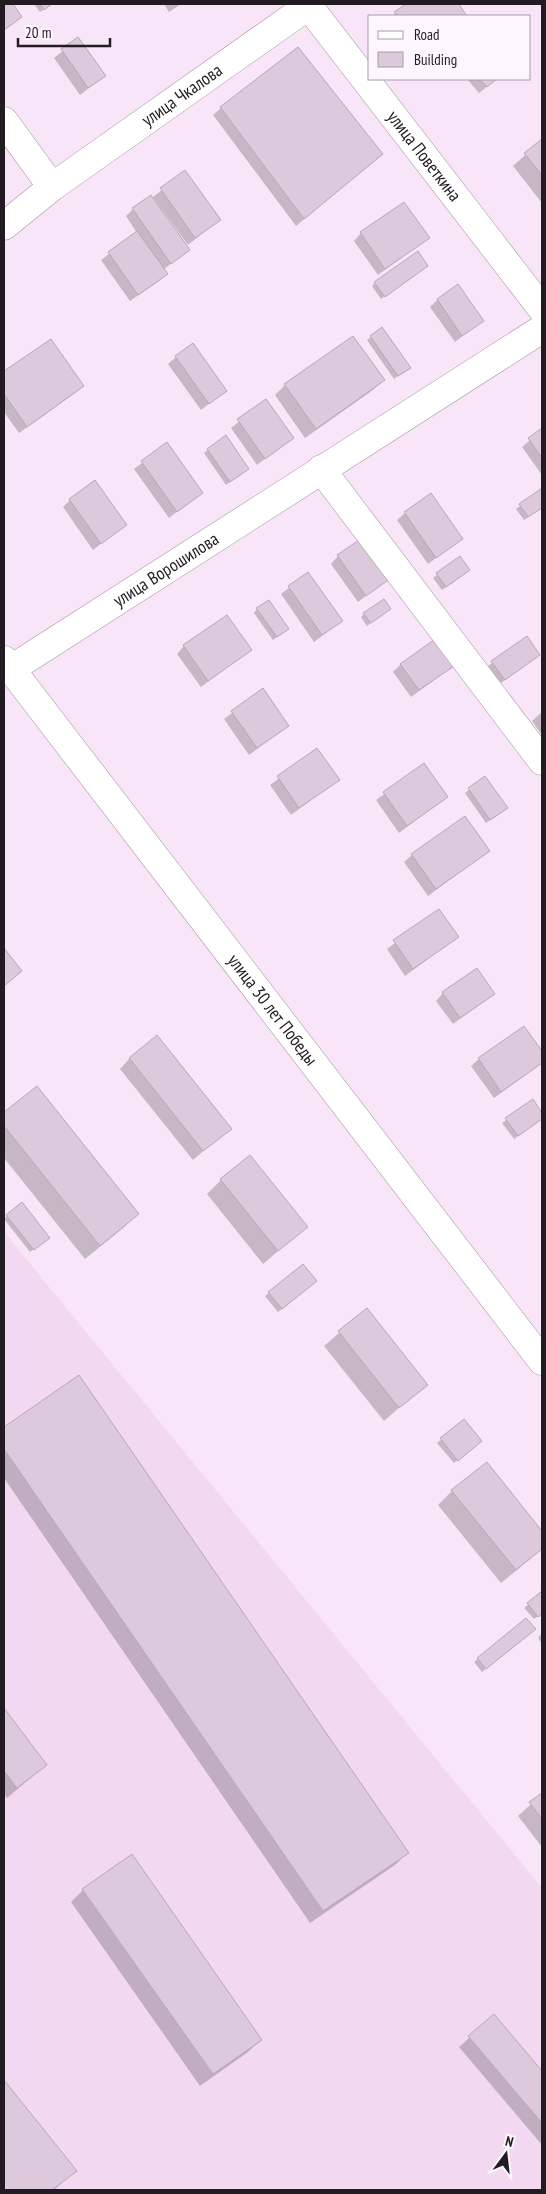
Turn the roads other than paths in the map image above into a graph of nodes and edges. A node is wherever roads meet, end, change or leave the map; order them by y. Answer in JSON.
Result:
{"nodes":[{"id":1,"x":309,"y":4,"type":"edge"},
{"id":2,"x":4,"y":121,"type":"edge"},
{"id":3,"x":52,"y":187,"type":"junction"},
{"id":4,"x":4,"y":226,"type":"edge"},
{"id":5,"x":542,"y":309,"type":"edge"},
{"id":6,"x":542,"y":329,"type":"edge"},
{"id":7,"x":321,"y":469,"type":"junction"},
{"id":8,"x":7,"y":665,"type":"edge"},
{"id":9,"x":542,"y":761,"type":"edge"},
{"id":10,"x":542,"y":1361,"type":"edge"}],
"edges":[{"from":1,"to":3,"type":"street","name":"улица Чкалова"},
{"from":1,"to":5,"type":"street","name":"улица Поветкина"},
{"from":2,"to":3,"type":"street"},
{"from":3,"to":4,"type":"street","name":"улица Чкалова"},
{"from":6,"to":7,"type":"street","name":"улица Ворошилова"},
{"from":7,"to":8,"type":"street","name":"улица Ворошилова"},
{"from":7,"to":9,"type":"street"},
{"from":8,"to":10,"type":"street","name":"улица 30 лет Победы"}]}
